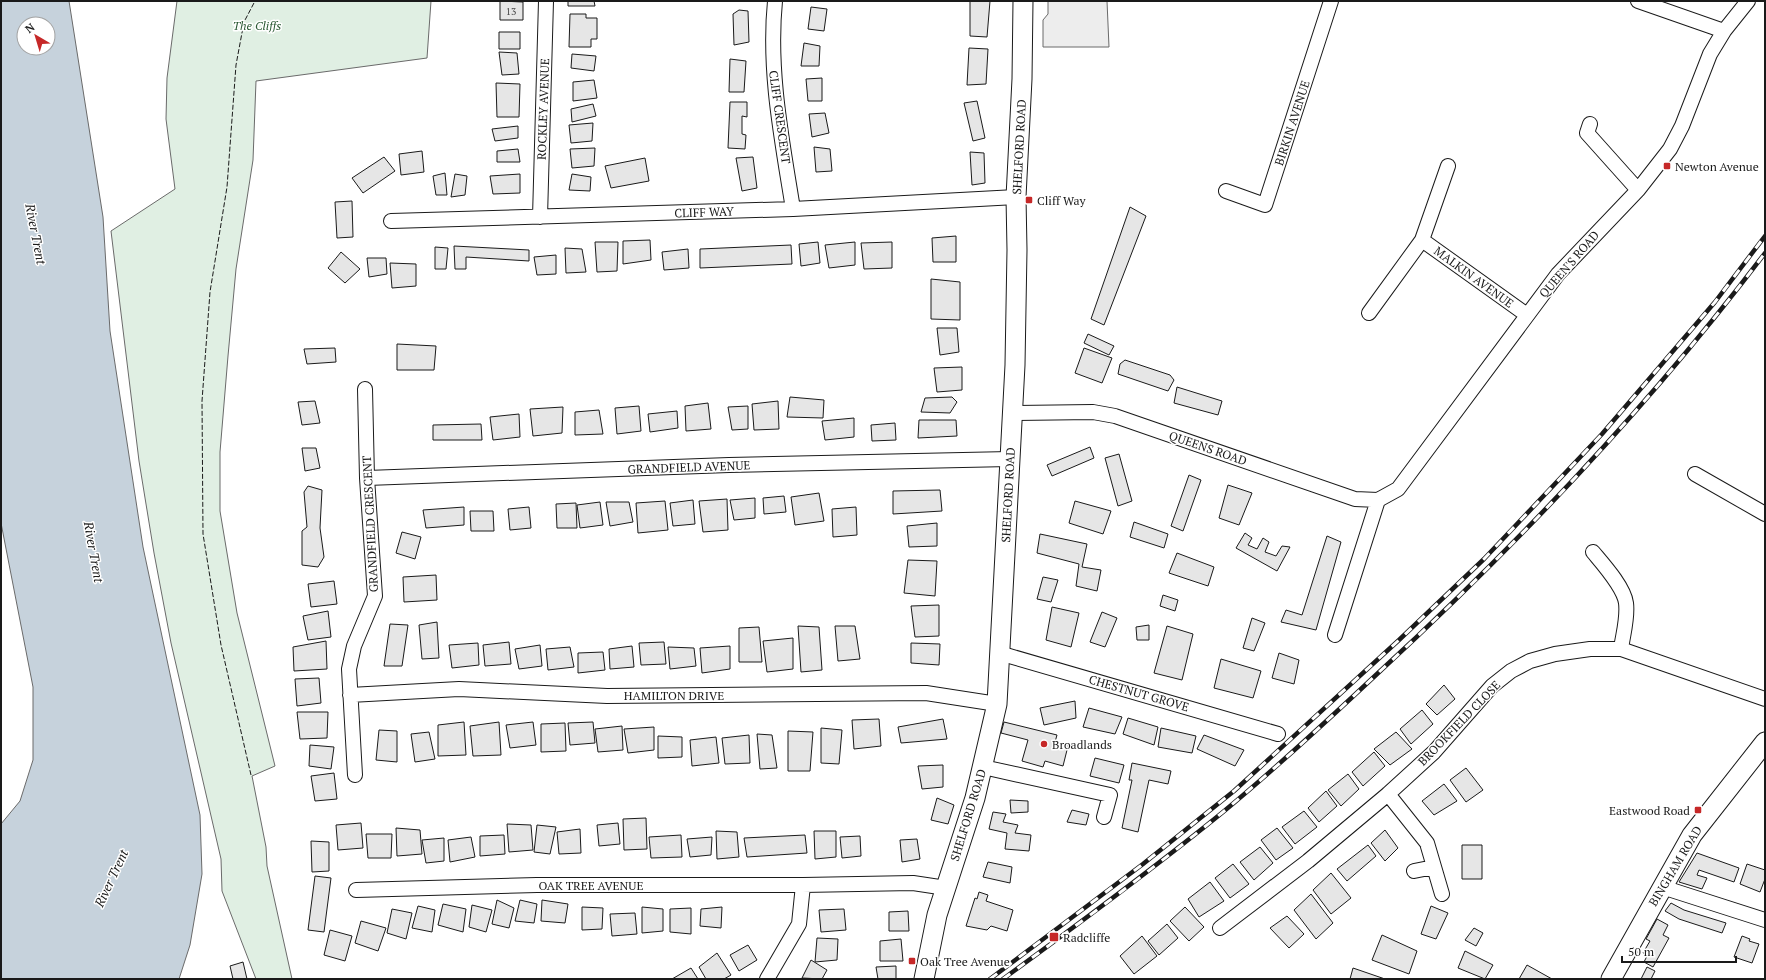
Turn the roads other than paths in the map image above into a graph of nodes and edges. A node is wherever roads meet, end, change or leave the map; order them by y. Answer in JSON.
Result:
{"nodes":[{"id":1,"x":546,"y":1,"type":"edge"},
{"id":2,"x":775,"y":1,"type":"edge"},
{"id":3,"x":1023,"y":1,"type":"edge"},
{"id":4,"x":1331,"y":1,"type":"edge"},
{"id":5,"x":1638,"y":1,"type":"edge"},
{"id":6,"x":1748,"y":1,"type":"edge"},
{"id":7,"x":1724,"y":31,"type":"junction"},
{"id":8,"x":1590,"y":124,"type":"dead end"},
{"id":9,"x":1448,"y":166,"type":"dead end"},
{"id":10,"x":1638,"y":190,"type":"junction"},
{"id":11,"x":1226,"y":191,"type":"dead end"},
{"id":12,"x":1016,"y":197,"type":"junction"},
{"id":13,"x":793,"y":209,"type":"junction"},
{"id":14,"x":540,"y":217,"type":"junction"},
{"id":15,"x":391,"y":221,"type":"dead end"},
{"id":16,"x":1422,"y":240,"type":"junction"},
{"id":17,"x":1369,"y":313,"type":"dead end"},
{"id":18,"x":1527,"y":315,"type":"junction"},
{"id":19,"x":365,"y":389,"type":"dead end"},
{"id":20,"x":1012,"y":413,"type":"junction"},
{"id":21,"x":1010,"y":459,"type":"junction"},
{"id":22,"x":1695,"y":474,"type":"dead end"},
{"id":23,"x":367,"y":478,"type":"junction"},
{"id":24,"x":1378,"y":500,"type":"junction"},
{"id":25,"x":1765,"y":514,"type":"edge"},
{"id":26,"x":1593,"y":552,"type":"dead end"},
{"id":27,"x":1335,"y":635,"type":"dead end"},
{"id":28,"x":1620,"y":649,"type":"junction"},
{"id":29,"x":999,"y":653,"type":"junction"},
{"id":30,"x":350,"y":695,"type":"junction"},
{"id":31,"x":1765,"y":699,"type":"edge"},
{"id":32,"x":997,"y":704,"type":"junction"},
{"id":33,"x":1278,"y":734,"type":"dead end"},
{"id":34,"x":1765,"y":742,"type":"edge"},
{"id":35,"x":982,"y":767,"type":"junction"},
{"id":36,"x":355,"y":775,"type":"dead end"},
{"id":37,"x":1388,"y":794,"type":"junction"},
{"id":38,"x":1104,"y":817,"type":"dead end"},
{"id":39,"x":1434,"y":867,"type":"junction"},
{"id":40,"x":1414,"y":872,"type":"dead end"},
{"id":41,"x":803,"y":885,"type":"junction"},
{"id":42,"x":1662,"y":887,"type":"junction"},
{"id":43,"x":946,"y":888,"type":"junction"},
{"id":44,"x":356,"y":890,"type":"dead end"},
{"id":45,"x":1442,"y":894,"type":"dead end"},
{"id":46,"x":1765,"y":920,"type":"edge"},
{"id":47,"x":1220,"y":928,"type":"dead end"},
{"id":48,"x":925,"y":976,"type":"edge"},
{"id":49,"x":767,"y":979,"type":"edge"},
{"id":50,"x":1611,"y":979,"type":"edge"}],
"edges":[{"from":1,"to":14,"type":"street","name":"ROCKLEY AVENUE"},
{"from":2,"to":13,"type":"street","name":"CLIFF CRESCENT"},
{"from":3,"to":12,"type":"street","name":"SHELFORD ROAD"},
{"from":4,"to":11,"type":"street","name":"BIRKIN AVENUE"},
{"from":5,"to":7,"type":"street"},
{"from":6,"to":7,"type":"street"},
{"from":7,"to":10,"type":"street","name":"QUEEN'S ROAD"},
{"from":8,"to":10,"type":"street"},
{"from":9,"to":16,"type":"street","name":"MALKIN AVENUE"},
{"from":10,"to":18,"type":"street","name":"QUEEN'S ROAD"},
{"from":12,"to":13,"type":"street","name":"CLIFF WAY"},
{"from":12,"to":20,"type":"street","name":"SHELFORD ROAD"},
{"from":13,"to":14,"type":"street","name":"CLIFF WAY"},
{"from":14,"to":15,"type":"street","name":"CLIFF WAY"},
{"from":16,"to":17,"type":"street","name":"MALKIN AVENUE"},
{"from":16,"to":18,"type":"street","name":"MALKIN AVENUE"},
{"from":18,"to":24,"type":"street","name":"QUEEN'S ROAD"},
{"from":19,"to":23,"type":"street","name":"GRANDFIELD CRESCENT"},
{"from":20,"to":21,"type":"street","name":"SHELFORD ROAD"},
{"from":20,"to":24,"type":"street","name":"QUEENS ROAD"},
{"from":21,"to":23,"type":"street","name":"GRANDFIELD AVENUE"},
{"from":21,"to":29,"type":"street","name":"SHELFORD ROAD"},
{"from":22,"to":25,"type":"street"},
{"from":23,"to":30,"type":"street","name":"GRANDFIELD CRESCENT"},
{"from":24,"to":27,"type":"street"},
{"from":26,"to":28,"type":"street"},
{"from":28,"to":31,"type":"street","name":"BROOKFIELD CLOSE"},
{"from":28,"to":37,"type":"street","name":"BROOKFIELD CLOSE"},
{"from":29,"to":32,"type":"street","name":"SHELFORD ROAD"},
{"from":29,"to":33,"type":"street","name":"CHESTNUT GROVE"},
{"from":30,"to":32,"type":"street","name":"HAMILTON DRIVE"},
{"from":30,"to":36,"type":"street","name":"GRANDFIELD CRESCENT"},
{"from":32,"to":35,"type":"street","name":"SHELFORD ROAD"},
{"from":34,"to":42,"type":"street","name":"BINGHAM ROAD"},
{"from":35,"to":38,"type":"street"},
{"from":35,"to":43,"type":"street","name":"SHELFORD ROAD"},
{"from":37,"to":39,"type":"street"},
{"from":37,"to":47,"type":"street","name":"BROOKFIELD CLOSE"},
{"from":39,"to":40,"type":"street"},
{"from":39,"to":45,"type":"street"},
{"from":41,"to":43,"type":"street","name":"OAK TREE AVENUE"},
{"from":41,"to":44,"type":"street","name":"OAK TREE AVENUE"},
{"from":41,"to":49,"type":"street"},
{"from":42,"to":46,"type":"street"},
{"from":42,"to":50,"type":"street","name":"BINGHAM ROAD"},
{"from":43,"to":48,"type":"street","name":"SHELFORD ROAD"}]}
